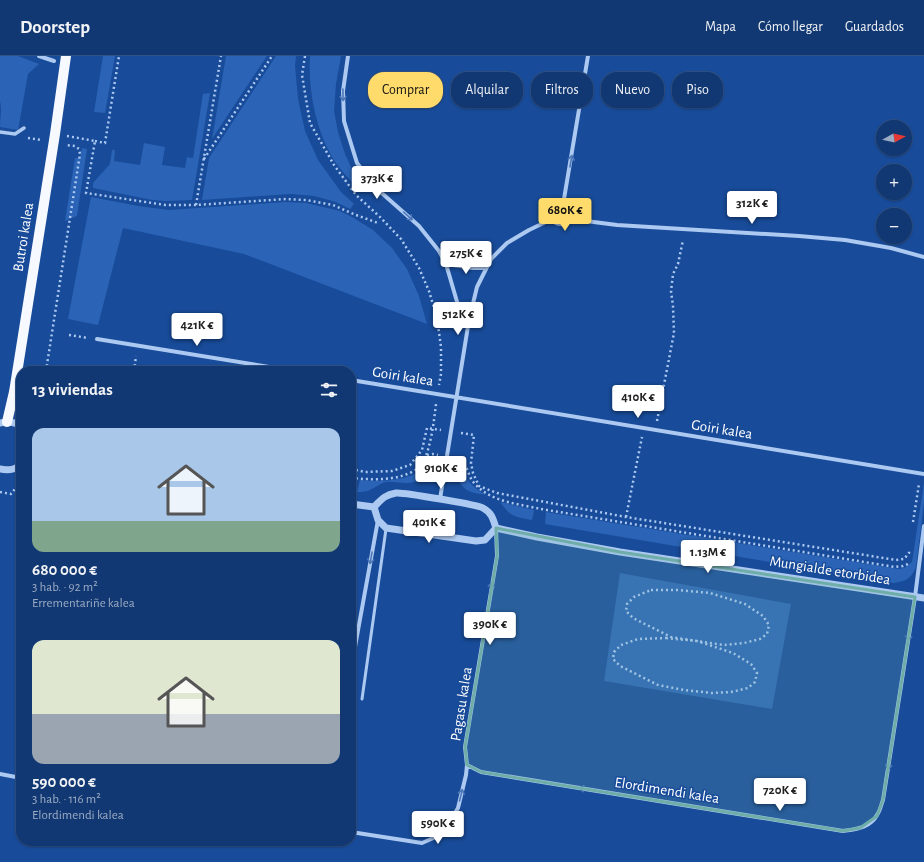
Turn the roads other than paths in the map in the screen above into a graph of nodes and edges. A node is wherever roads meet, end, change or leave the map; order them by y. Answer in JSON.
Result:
{"nodes":[{"id":1,"x":39,"y":56,"type":"edge"},
{"id":2,"x":66,"y":56,"type":"edge"},
{"id":3,"x":348,"y":56,"type":"edge"},
{"id":4,"x":588,"y":56,"type":"edge"},
{"id":5,"x":54,"y":61,"type":"dead end"},
{"id":6,"x":24,"y":128,"type":"dead end"},
{"id":7,"x":0,"y":132,"type":"edge"},
{"id":8,"x":564,"y":199,"type":"junction"},
{"id":9,"x":574,"y":214,"type":"junction"},
{"id":10,"x":552,"y":219,"type":"junction"},
{"id":11,"x":924,"y":257,"type":"edge"},
{"id":12,"x":446,"y":264,"type":"junction"},
{"id":13,"x":486,"y":268,"type":"junction"},
{"id":14,"x":469,"y":320,"type":"junction"},
{"id":15,"x":96,"y":339,"type":"road end"},
{"id":16,"x":17,"y":366,"type":"edge"},
{"id":17,"x":263,"y":366,"type":"edge"},
{"id":18,"x":16,"y":373,"type":"edge"},
{"id":19,"x":356,"y":381,"type":"edge"},
{"id":20,"x":456,"y":397,"type":"junction"},
{"id":21,"x":3,"y":422,"type":"edge"},
{"id":22,"x":16,"y":424,"type":"edge"},
{"id":23,"x":16,"y":468,"type":"edge"},
{"id":24,"x":0,"y":471,"type":"edge"},
{"id":25,"x":922,"y":474,"type":"edge"},
{"id":26,"x":440,"y":499,"type":"junction"},
{"id":27,"x":356,"y":505,"type":"edge"},
{"id":28,"x":374,"y":507,"type":"junction"},
{"id":29,"x":378,"y":520,"type":"junction"},
{"id":30,"x":924,"y":526,"type":"edge"},
{"id":31,"x":386,"y":528,"type":"junction"},
{"id":32,"x":496,"y":528,"type":"junction"},
{"id":33,"x":915,"y":596,"type":"junction"},
{"id":34,"x":924,"y":598,"type":"edge"},
{"id":35,"x":356,"y":641,"type":"edge"},
{"id":36,"x":362,"y":699,"type":"dead end"},
{"id":37,"x":467,"y":765,"type":"junction"},
{"id":38,"x":0,"y":774,"type":"edge"},
{"id":39,"x":16,"y":777,"type":"edge"},
{"id":40,"x":356,"y":833,"type":"edge"}],
"edges":[{"from":1,"to":5,"type":"street"},
{"from":2,"to":16,"type":"main road","name":"Butroi kalea"},
{"from":3,"to":12,"type":"street","one_way":true},
{"from":8,"to":4,"type":"street","one_way":true},
{"from":6,"to":7,"type":"street"},
{"from":8,"to":9,"type":"street"},
{"from":8,"to":10,"type":"street"},
{"from":9,"to":10,"type":"street"},
{"from":9,"to":11,"type":"street"},
{"from":10,"to":13,"type":"street"},
{"from":12,"to":13,"type":"street"},
{"from":12,"to":14,"type":"street"},
{"from":13,"to":14,"type":"street"},
{"from":14,"to":20,"type":"street"},
{"from":15,"to":17,"type":"street"},
{"from":18,"to":21,"type":"main road","name":"Butroi kalea"},
{"from":19,"to":20,"type":"street","name":"Goiri kalea"},
{"from":20,"to":25,"type":"street","name":"Goiri kalea"},
{"from":20,"to":26,"type":"street"},
{"from":21,"to":22,"type":"street"},
{"from":23,"to":24,"type":"street"},
{"from":26,"to":28,"type":"street"},
{"from":26,"to":32,"type":"street"},
{"from":27,"to":28,"type":"street"},
{"from":28,"to":29,"type":"street"},
{"from":29,"to":31,"type":"street"},
{"from":29,"to":35,"type":"street","one_way":true},
{"from":30,"to":33,"type":"street","name":"Elordimendi kalea"},
{"from":31,"to":32,"type":"street"},
{"from":31,"to":36,"type":"lane"},
{"from":32,"to":33,"type":"street","name":"Mungialde etorbidea"},
{"from":37,"to":32,"type":"street","name":"Pagasu kalea","one_way":true},
{"from":33,"to":34,"type":"street","name":"Mungialde etorbidea"},
{"from":33,"to":37,"type":"street","name":"Elordimendi kalea","one_way":true},
{"from":40,"to":37,"type":"street","name":"Pagasu kalea","one_way":true},
{"from":38,"to":39,"type":"street"}]}
